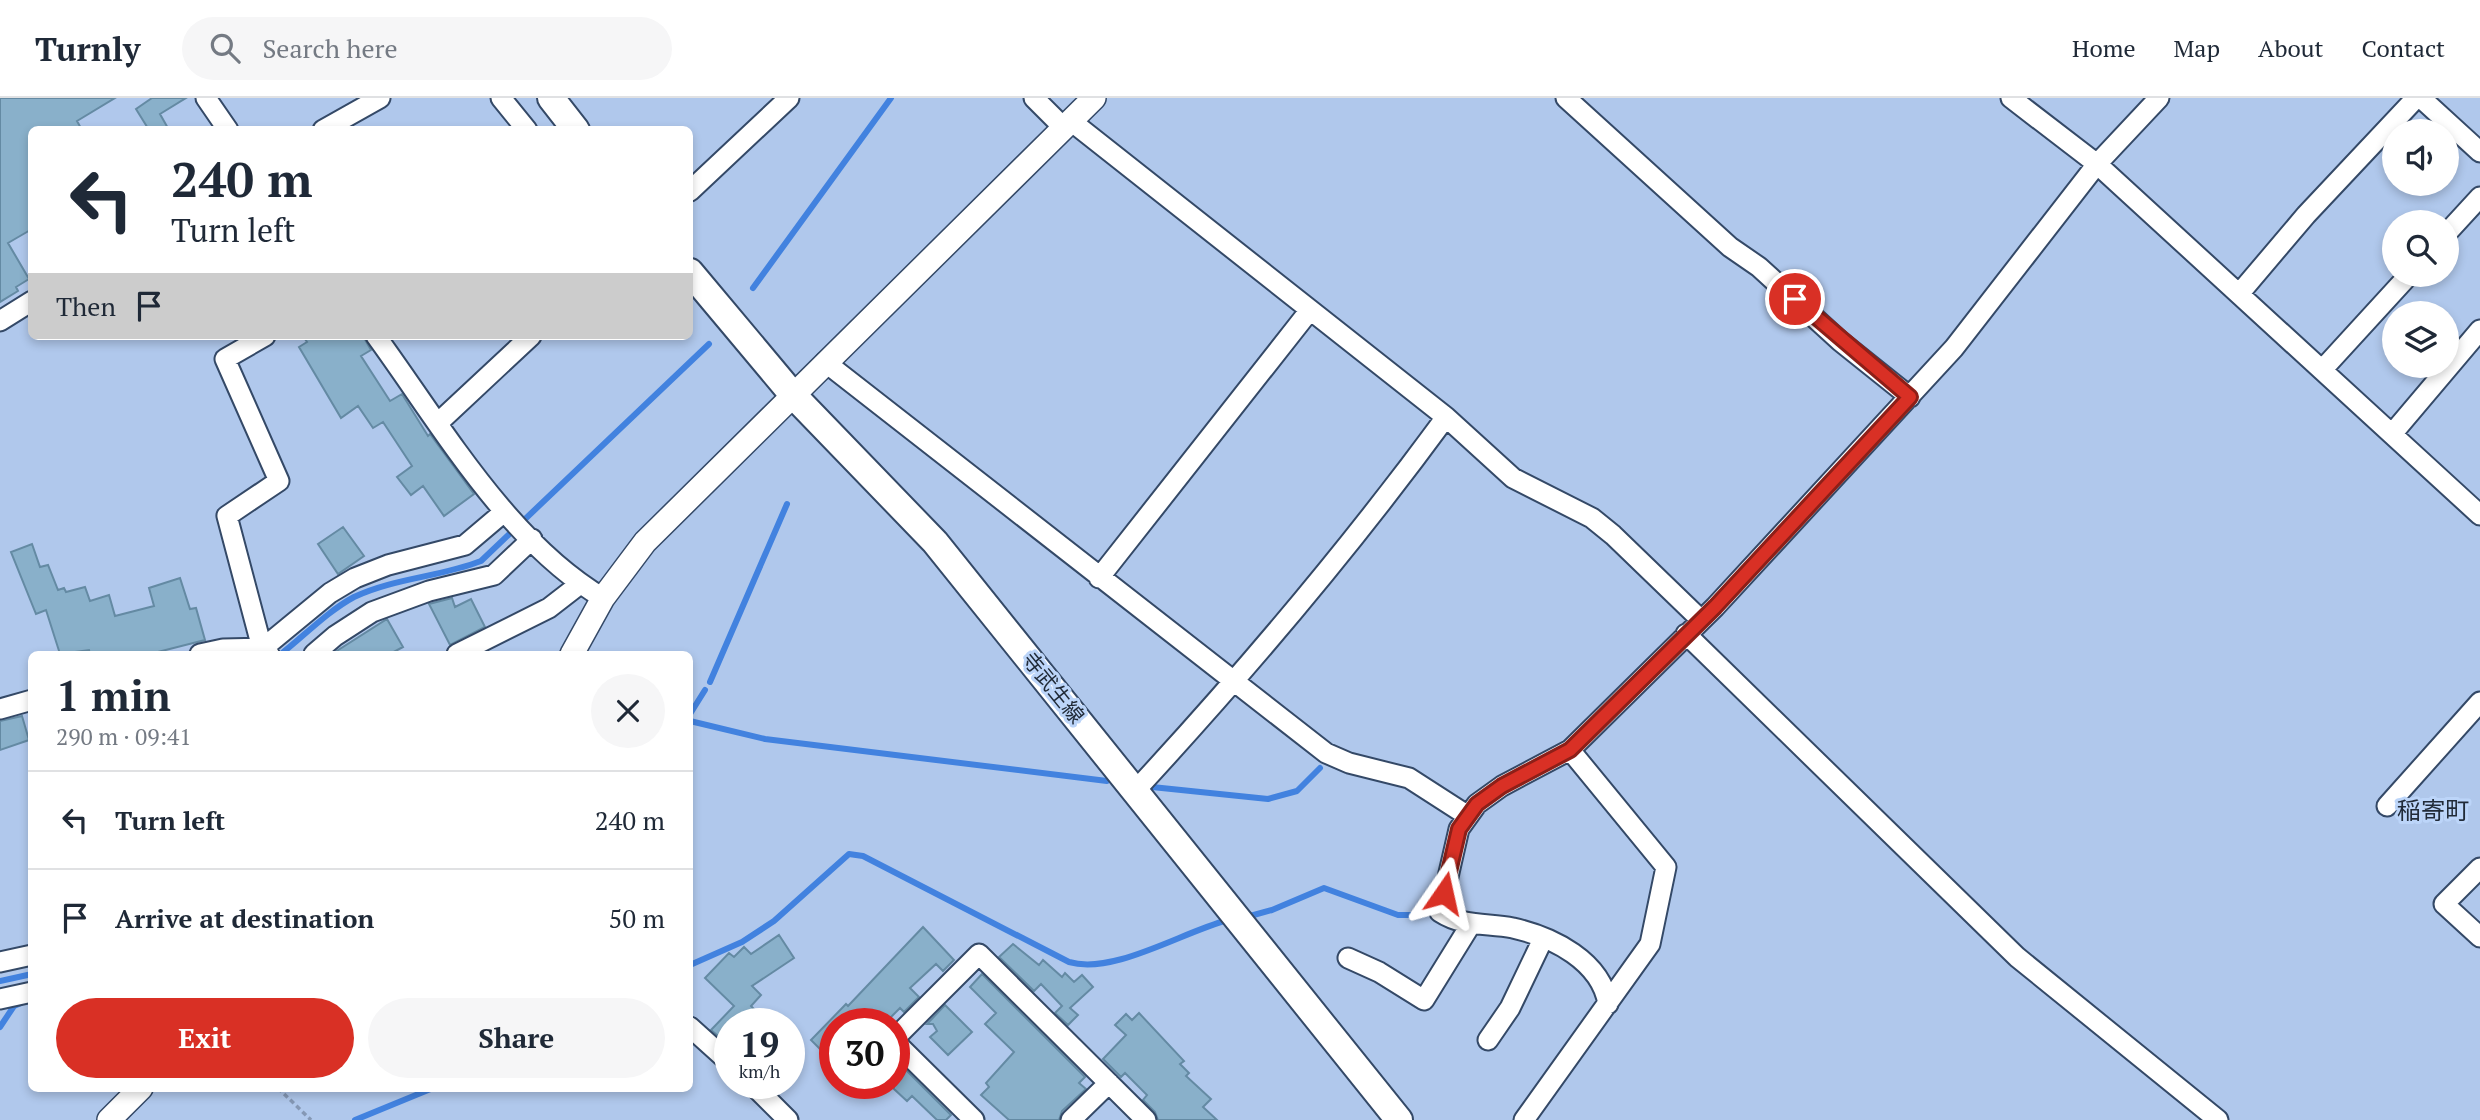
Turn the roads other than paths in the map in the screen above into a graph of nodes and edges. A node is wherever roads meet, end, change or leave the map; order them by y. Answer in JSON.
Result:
{"nodes":[{"id":1,"x":206,"y":98,"type":"edge"},
{"id":2,"x":380,"y":98,"type":"edge"},
{"id":3,"x":501,"y":98,"type":"edge"},
{"id":4,"x":551,"y":98,"type":"edge"},
{"id":5,"x":789,"y":98,"type":"edge"},
{"id":6,"x":1034,"y":98,"type":"edge"},
{"id":7,"x":1094,"y":98,"type":"edge"},
{"id":8,"x":1566,"y":98,"type":"edge"},
{"id":9,"x":2011,"y":98,"type":"edge"},
{"id":10,"x":2159,"y":98,"type":"edge"},
{"id":11,"x":2418,"y":98,"type":"edge"},
{"id":12,"x":1067,"y":124,"type":"junction"},
{"id":13,"x":225,"y":126,"type":"edge"},
{"id":14,"x":330,"y":126,"type":"edge"},
{"id":15,"x":524,"y":126,"type":"edge"},
{"id":16,"x":573,"y":126,"type":"edge"},
{"id":17,"x":2480,"y":152,"type":"edge"},
{"id":18,"x":2097,"y":164,"type":"junction"},
{"id":19,"x":693,"y":188,"type":"edge"},
{"id":20,"x":2480,"y":197,"type":"edge"},
{"id":21,"x":2459,"y":220,"type":"edge"},
{"id":22,"x":693,"y":276,"type":"edge"},
{"id":23,"x":2398,"y":287,"type":"edge"},
{"id":24,"x":2239,"y":294,"type":"junction"},
{"id":25,"x":28,"y":304,"type":"edge"},
{"id":26,"x":1310,"y":310,"type":"junction"},
{"id":27,"x":0,"y":321,"type":"edge"},
{"id":28,"x":2480,"y":330,"type":"edge"},
{"id":29,"x":258,"y":340,"type":"edge"},
{"id":30,"x":379,"y":340,"type":"edge"},
{"id":31,"x":527,"y":340,"type":"edge"},
{"id":32,"x":825,"y":362,"type":"junction"},
{"id":33,"x":2322,"y":370,"type":"junction"},
{"id":34,"x":793,"y":395,"type":"junction"},
{"id":35,"x":1910,"y":397,"type":"junction"},
{"id":36,"x":1446,"y":417,"type":"junction"},
{"id":37,"x":439,"y":422,"type":"junction"},
{"id":38,"x":2392,"y":434,"type":"junction"},
{"id":39,"x":507,"y":515,"type":"junction"},
{"id":40,"x":2480,"y":515,"type":"edge"},
{"id":41,"x":530,"y":537,"type":"junction"},
{"id":42,"x":1099,"y":578,"type":"junction"},
{"id":43,"x":580,"y":584,"type":"junction"},
{"id":44,"x":603,"y":597,"type":"junction"},
{"id":45,"x":1701,"y":620,"type":"junction"},
{"id":46,"x":1686,"y":634,"type":"junction"},
{"id":47,"x":214,"y":651,"type":"edge"},
{"id":48,"x":250,"y":651,"type":"edge"},
{"id":49,"x":263,"y":651,"type":"edge"},
{"id":50,"x":264,"y":651,"type":"edge"},
{"id":51,"x":318,"y":651,"type":"edge"},
{"id":52,"x":463,"y":651,"type":"edge"},
{"id":53,"x":574,"y":651,"type":"edge"},
{"id":54,"x":1234,"y":683,"type":"junction"},
{"id":55,"x":28,"y":701,"type":"edge"},
{"id":56,"x":2480,"y":702,"type":"edge"},
{"id":57,"x":0,"y":709,"type":"edge"},
{"id":58,"x":1570,"y":750,"type":"junction"},
{"id":59,"x":1135,"y":791,"type":"junction"},
{"id":60,"x":2387,"y":806,"type":"dead end"},
{"id":61,"x":1468,"y":816,"type":"junction"},
{"id":62,"x":2480,"y":869,"type":"edge"},
{"id":63,"x":1471,"y":924,"type":"junction"},
{"id":64,"x":2480,"y":937,"type":"edge"},
{"id":65,"x":1543,"y":939,"type":"junction"},
{"id":66,"x":28,"y":956,"type":"edge"},
{"id":67,"x":1348,"y":958,"type":"dead end"},
{"id":68,"x":0,"y":962,"type":"edge"},
{"id":69,"x":28,"y":993,"type":"edge"},
{"id":70,"x":0,"y":999,"type":"edge"},
{"id":71,"x":1608,"y":1004,"type":"junction"},
{"id":72,"x":910,"y":1024,"type":"edge"},
{"id":73,"x":693,"y":1030,"type":"edge"},
{"id":74,"x":1488,"y":1040,"type":"dead end"},
{"id":75,"x":714,"y":1049,"type":"edge"},
{"id":76,"x":910,"y":1056,"type":"edge"},
{"id":77,"x":1108,"y":1083,"type":"junction"},
{"id":78,"x":137,"y":1092,"type":"edge"},
{"id":79,"x":767,"y":1099,"type":"edge"},
{"id":80,"x":109,"y":1120,"type":"edge"},
{"id":81,"x":788,"y":1120,"type":"edge"},
{"id":82,"x":974,"y":1120,"type":"edge"},
{"id":83,"x":1072,"y":1120,"type":"edge"},
{"id":84,"x":1146,"y":1120,"type":"edge"},
{"id":85,"x":1399,"y":1120,"type":"edge"},
{"id":86,"x":1524,"y":1120,"type":"edge"},
{"id":87,"x":2218,"y":1120,"type":"edge"}],
"edges":[{"from":1,"to":13,"type":"street"},
{"from":2,"to":14,"type":"street"},
{"from":3,"to":15,"type":"street"},
{"from":4,"to":16,"type":"main road"},
{"from":5,"to":19,"type":"street"},
{"from":6,"to":12,"type":"street"},
{"from":7,"to":12,"type":"street"},
{"from":8,"to":35,"type":"street"},
{"from":9,"to":18,"type":"street"},
{"from":10,"to":18,"type":"street"},
{"from":11,"to":17,"type":"street"},
{"from":11,"to":24,"type":"street"},
{"from":12,"to":26,"type":"street"},
{"from":12,"to":32,"type":"street"},
{"from":18,"to":24,"type":"street"},
{"from":18,"to":35,"type":"street"},
{"from":20,"to":21,"type":"street"},
{"from":22,"to":34,"type":"main road","name":"寺武生線"},
{"from":23,"to":33,"type":"street"},
{"from":24,"to":33,"type":"street"},
{"from":25,"to":27,"type":"street"},
{"from":26,"to":36,"type":"street"},
{"from":26,"to":42,"type":"street"},
{"from":28,"to":38,"type":"street"},
{"from":29,"to":49,"type":"street"},
{"from":30,"to":37,"type":"street"},
{"from":31,"to":37,"type":"street"},
{"from":32,"to":34,"type":"street"},
{"from":32,"to":42,"type":"street"},
{"from":33,"to":38,"type":"street"},
{"from":34,"to":44,"type":"street"},
{"from":34,"to":59,"type":"main road","name":"寺武生線"},
{"from":35,"to":45,"type":"street"},
{"from":36,"to":45,"type":"street"},
{"from":36,"to":54,"type":"street"},
{"from":37,"to":39,"type":"street"},
{"from":38,"to":40,"type":"street"},
{"from":39,"to":41,"type":"street"},
{"from":39,"to":50,"type":"street"},
{"from":41,"to":43,"type":"street"},
{"from":41,"to":51,"type":"street"},
{"from":42,"to":54,"type":"street"},
{"from":43,"to":44,"type":"street"},
{"from":43,"to":52,"type":"street"},
{"from":44,"to":53,"type":"street"},
{"from":45,"to":46,"type":"street"},
{"from":46,"to":58,"type":"street"},
{"from":46,"to":87,"type":"street"},
{"from":47,"to":48,"type":"street"},
{"from":54,"to":59,"type":"street"},
{"from":54,"to":61,"type":"street"},
{"from":55,"to":57,"type":"street"},
{"from":56,"to":60,"type":"street"},
{"from":58,"to":61,"type":"street"},
{"from":58,"to":71,"type":"street"},
{"from":59,"to":85,"type":"main road","name":"寺武生線"},
{"from":61,"to":63,"type":"street"},
{"from":62,"to":64,"type":"street"},
{"from":63,"to":65,"type":"street"},
{"from":63,"to":67,"type":"street"},
{"from":65,"to":71,"type":"street"},
{"from":65,"to":74,"type":"street"},
{"from":66,"to":68,"type":"street"},
{"from":69,"to":70,"type":"street"},
{"from":71,"to":86,"type":"street"},
{"from":72,"to":77,"type":"street"},
{"from":73,"to":75,"type":"street"},
{"from":76,"to":82,"type":"street"},
{"from":77,"to":83,"type":"street"},
{"from":77,"to":84,"type":"street"},
{"from":78,"to":80,"type":"street"},
{"from":79,"to":81,"type":"street"}]}
